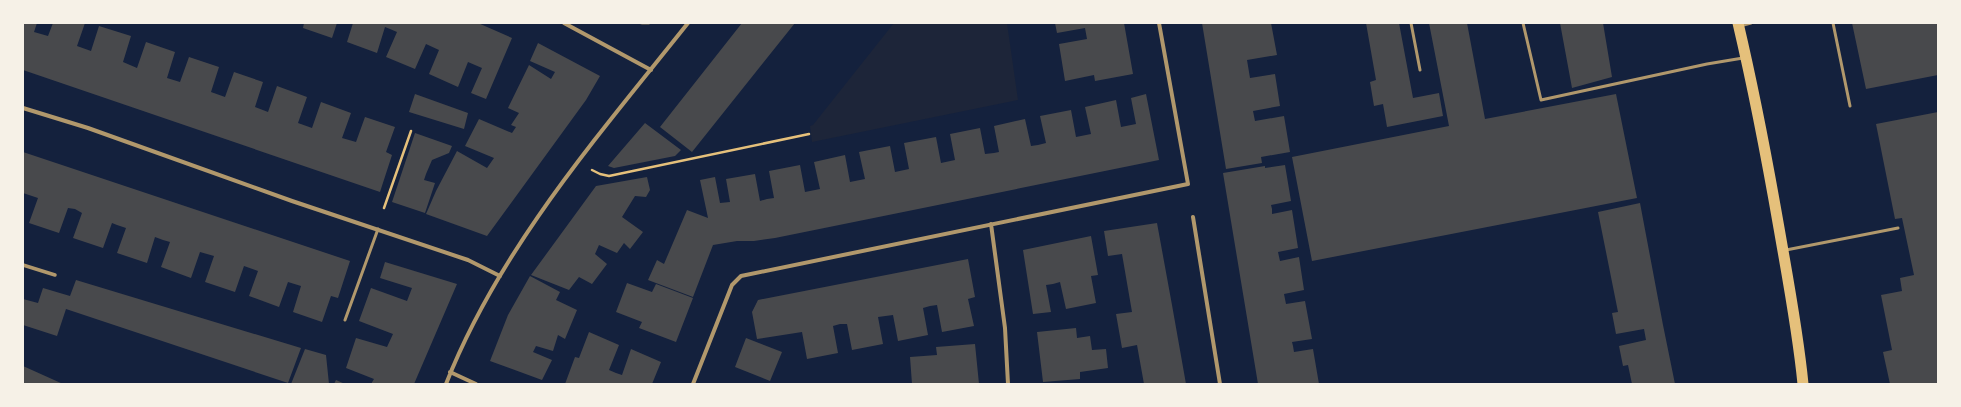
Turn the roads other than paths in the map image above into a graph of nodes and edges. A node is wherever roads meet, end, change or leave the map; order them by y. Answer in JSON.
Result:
{"nodes":[{"id":1,"x":564,"y":23,"type":"edge"},
{"id":2,"x":688,"y":23,"type":"edge"},
{"id":3,"x":1159,"y":23,"type":"edge"},
{"id":4,"x":1411,"y":23,"type":"edge"},
{"id":5,"x":1523,"y":23,"type":"edge"},
{"id":6,"x":1752,"y":23,"type":"edge"},
{"id":7,"x":1833,"y":23,"type":"edge"},
{"id":8,"x":1738,"y":25,"type":"edge"},
{"id":9,"x":1747,"y":58,"type":"junction"},
{"id":10,"x":651,"y":70,"type":"junction"},
{"id":11,"x":1420,"y":70,"type":"dead end"},
{"id":12,"x":1850,"y":106,"type":"dead end"},
{"id":13,"x":23,"y":108,"type":"edge"},
{"id":14,"x":1193,"y":217,"type":"dead end"},
{"id":15,"x":991,"y":224,"type":"junction"},
{"id":16,"x":1898,"y":228,"type":"dead end"},
{"id":17,"x":378,"y":229,"type":"junction"},
{"id":18,"x":1783,"y":250,"type":"junction"},
{"id":19,"x":23,"y":265,"type":"edge"},
{"id":20,"x":55,"y":275,"type":"dead end"},
{"id":21,"x":500,"y":276,"type":"junction"},
{"id":22,"x":345,"y":320,"type":"dead end"},
{"id":23,"x":450,"y":372,"type":"junction"},
{"id":24,"x":446,"y":384,"type":"edge"},
{"id":25,"x":476,"y":384,"type":"edge"},
{"id":26,"x":694,"y":384,"type":"edge"},
{"id":27,"x":1008,"y":384,"type":"edge"},
{"id":28,"x":1220,"y":384,"type":"edge"},
{"id":29,"x":1803,"y":384,"type":"edge"}],
"edges":[{"from":1,"to":10,"type":"street"},
{"from":2,"to":10,"type":"street"},
{"from":3,"to":15,"type":"street"},
{"from":4,"to":11,"type":"lane"},
{"from":5,"to":9,"type":"lane"},
{"from":6,"to":8,"type":"lane"},
{"from":7,"to":12,"type":"lane"},
{"from":8,"to":9,"type":"highway"},
{"from":9,"to":18,"type":"highway"},
{"from":10,"to":21,"type":"street"},
{"from":13,"to":17,"type":"street"},
{"from":14,"to":28,"type":"street"},
{"from":15,"to":26,"type":"street"},
{"from":15,"to":27,"type":"street"},
{"from":16,"to":18,"type":"lane"},
{"from":17,"to":21,"type":"street"},
{"from":17,"to":22,"type":"lane"},
{"from":18,"to":29,"type":"highway"},
{"from":19,"to":20,"type":"street"},
{"from":21,"to":23,"type":"street"},
{"from":23,"to":24,"type":"street"},
{"from":23,"to":25,"type":"street"}]}
